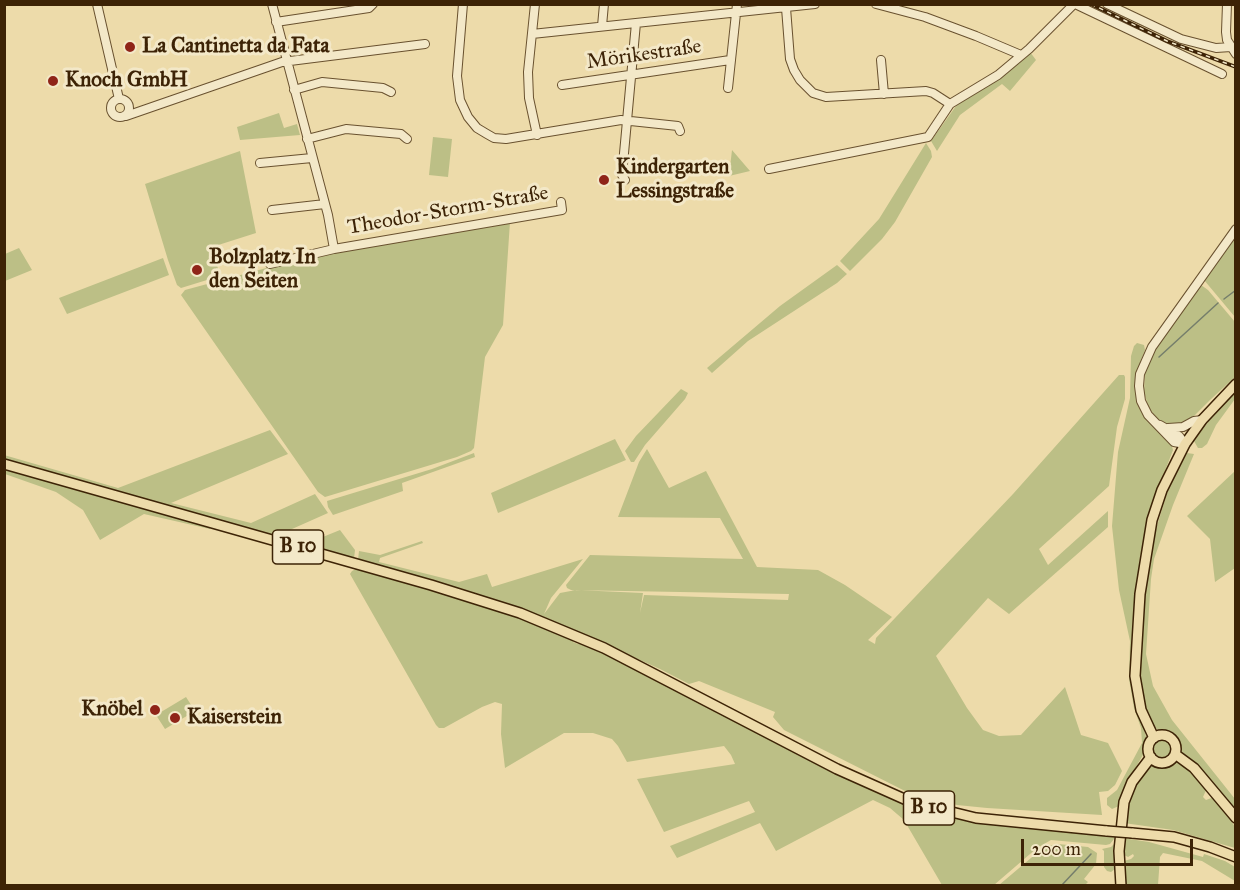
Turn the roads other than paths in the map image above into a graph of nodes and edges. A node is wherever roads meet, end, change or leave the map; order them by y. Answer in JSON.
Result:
{"nodes":[{"id":1,"x":97,"y":4,"type":"edge"},
{"id":2,"x":272,"y":4,"type":"edge"},
{"id":3,"x":373,"y":4,"type":"edge"},
{"id":4,"x":463,"y":4,"type":"edge"},
{"id":5,"x":535,"y":4,"type":"edge"},
{"id":6,"x":604,"y":4,"type":"edge"},
{"id":7,"x":737,"y":4,"type":"edge"},
{"id":8,"x":815,"y":4,"type":"edge"},
{"id":9,"x":876,"y":4,"type":"edge"},
{"id":10,"x":1074,"y":4,"type":"edge"},
{"id":11,"x":1107,"y":4,"type":"edge"},
{"id":12,"x":1227,"y":4,"type":"edge"},
{"id":13,"x":786,"y":8,"type":"junction"},
{"id":14,"x":736,"y":14,"type":"junction"},
{"id":15,"x":276,"y":22,"type":"junction"},
{"id":16,"x":636,"y":23,"type":"junction"},
{"id":17,"x":602,"y":26,"type":"junction"},
{"id":18,"x":532,"y":34,"type":"junction"},
{"id":19,"x":425,"y":44,"type":"dead end"},
{"id":20,"x":1232,"y":45,"type":"edge"},
{"id":21,"x":1021,"y":56,"type":"junction"},
{"id":22,"x":730,"y":60,"type":"junction"},
{"id":23,"x":881,"y":60,"type":"dead end"},
{"id":24,"x":287,"y":62,"type":"junction"},
{"id":25,"x":631,"y":74,"type":"junction"},
{"id":26,"x":1222,"y":74,"type":"dead end"},
{"id":27,"x":562,"y":85,"type":"dead end"},
{"id":28,"x":728,"y":88,"type":"dead end"},
{"id":29,"x":294,"y":90,"type":"junction"},
{"id":30,"x":391,"y":92,"type":"dead end"},
{"id":31,"x":884,"y":94,"type":"junction"},
{"id":32,"x":118,"y":99,"type":"junction"},
{"id":33,"x":950,"y":104,"type":"junction"},
{"id":34,"x":126,"y":116,"type":"junction"},
{"id":35,"x":627,"y":120,"type":"junction"},
{"id":36,"x":680,"y":131,"type":"dead end"},
{"id":37,"x":537,"y":135,"type":"junction"},
{"id":38,"x":307,"y":139,"type":"junction"},
{"id":39,"x":407,"y":139,"type":"dead end"},
{"id":40,"x":312,"y":158,"type":"junction"},
{"id":41,"x":260,"y":163,"type":"dead end"},
{"id":42,"x":769,"y":169,"type":"dead end"},
{"id":43,"x":625,"y":180,"type":"dead end"},
{"id":44,"x":561,"y":202,"type":"dead end"},
{"id":45,"x":325,"y":204,"type":"junction"},
{"id":46,"x":272,"y":210,"type":"dead end"},
{"id":47,"x":1236,"y":229,"type":"edge"},
{"id":48,"x":334,"y":249,"type":"junction"},
{"id":49,"x":270,"y":264,"type":"dead end"},
{"id":50,"x":1236,"y":384,"type":"edge"},
{"id":51,"x":1202,"y":420,"type":"junction"},
{"id":52,"x":1153,"y":422,"type":"junction"},
{"id":53,"x":1167,"y":428,"type":"junction"},
{"id":54,"x":1185,"y":444,"type":"junction"},
{"id":55,"x":4,"y":464,"type":"edge"},
{"id":56,"x":1154,"y":738,"type":"junction"},
{"id":57,"x":1175,"y":754,"type":"junction"},
{"id":58,"x":1151,"y":757,"type":"junction"},
{"id":59,"x":1236,"y":818,"type":"edge"},
{"id":60,"x":1150,"y":835,"type":"junction"},
{"id":61,"x":1235,"y":858,"type":"edge"},
{"id":62,"x":1121,"y":885,"type":"edge"}],
"edges":[{"from":1,"to":32,"type":"street"},
{"from":2,"to":15,"type":"street"},
{"from":3,"to":15,"type":"street"},
{"from":4,"to":37,"type":"street"},
{"from":5,"to":18,"type":"street"},
{"from":6,"to":17,"type":"street"},
{"from":7,"to":14,"type":"street"},
{"from":8,"to":13,"type":"street"},
{"from":9,"to":21,"type":"street"},
{"from":10,"to":21,"type":"street"},
{"from":10,"to":26,"type":"street"},
{"from":11,"to":20,"type":"street"},
{"from":12,"to":20,"type":"street"},
{"from":13,"to":14,"type":"street"},
{"from":13,"to":31,"type":"street"},
{"from":14,"to":16,"type":"street"},
{"from":14,"to":22,"type":"street"},
{"from":15,"to":24,"type":"street"},
{"from":16,"to":17,"type":"street"},
{"from":16,"to":25,"type":"street"},
{"from":17,"to":18,"type":"street"},
{"from":18,"to":37,"type":"street"},
{"from":19,"to":24,"type":"street"},
{"from":21,"to":33,"type":"street"},
{"from":22,"to":25,"type":"street","name":"Mörikestraße"},
{"from":22,"to":28,"type":"street"},
{"from":23,"to":31,"type":"street"},
{"from":24,"to":29,"type":"street"},
{"from":24,"to":34,"type":"street"},
{"from":25,"to":27,"type":"street","name":"Mörikestraße"},
{"from":25,"to":35,"type":"street"},
{"from":29,"to":30,"type":"street"},
{"from":29,"to":38,"type":"street"},
{"from":31,"to":33,"type":"street"},
{"from":32,"to":34,"type":"street"},
{"from":32,"to":34,"type":"street"},
{"from":33,"to":42,"type":"street"},
{"from":35,"to":36,"type":"street"},
{"from":35,"to":37,"type":"street"},
{"from":35,"to":43,"type":"street"},
{"from":38,"to":39,"type":"street"},
{"from":38,"to":40,"type":"street"},
{"from":40,"to":41,"type":"street"},
{"from":40,"to":45,"type":"street"},
{"from":44,"to":48,"type":"street","name":"Theodor-Storm-Straße"},
{"from":45,"to":46,"type":"street"},
{"from":45,"to":48,"type":"street"},
{"from":47,"to":52,"type":"street"},
{"from":48,"to":49,"type":"street"},
{"from":50,"to":51,"type":"main road"},
{"from":51,"to":53,"type":"street"},
{"from":51,"to":54,"type":"main road"},
{"from":52,"to":53,"type":"street"},
{"from":52,"to":54,"type":"street"},
{"from":53,"to":54,"type":"street"},
{"from":54,"to":56,"type":"main road"},
{"from":55,"to":60,"type":"main road","number":"B 10","bridge":true},
{"from":56,"to":57,"type":"main road"},
{"from":56,"to":58,"type":"main road"},
{"from":57,"to":58,"type":"main road"},
{"from":57,"to":59,"type":"main road"},
{"from":58,"to":62,"type":"main road"},
{"from":60,"to":61,"type":"main road","number":"B 10"},
{"from":60,"to":61,"type":"main road","number":"B 10"}]}
